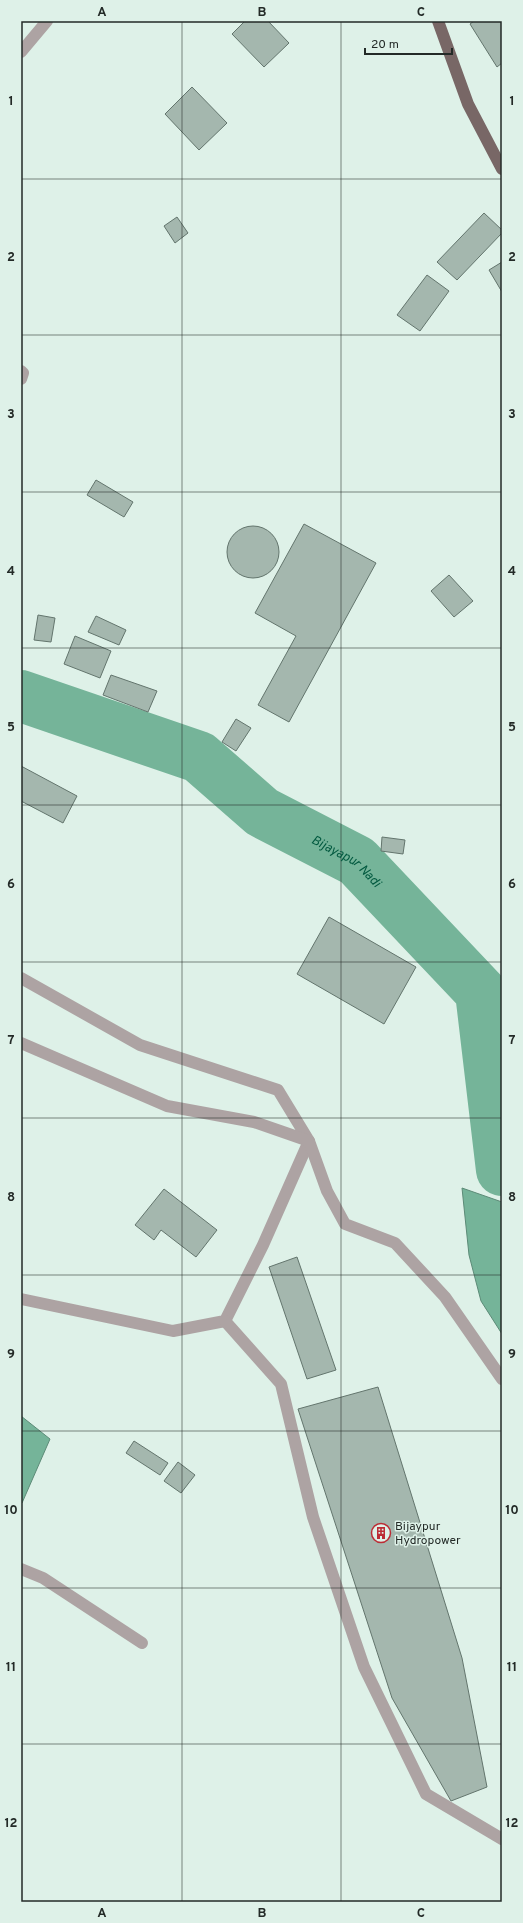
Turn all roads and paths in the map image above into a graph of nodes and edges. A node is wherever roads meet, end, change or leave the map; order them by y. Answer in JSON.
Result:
{"nodes":[{"id":1,"x":47,"y":21,"type":"edge"},
{"id":2,"x":438,"y":21,"type":"edge"},
{"id":3,"x":21,"y":52,"type":"edge"},
{"id":4,"x":502,"y":169,"type":"edge"},
{"id":5,"x":21,"y":371,"type":"edge"},
{"id":6,"x":21,"y":379,"type":"edge"},
{"id":7,"x":21,"y":978,"type":"edge"},
{"id":8,"x":21,"y":1043,"type":"edge"},
{"id":9,"x":309,"y":1141,"type":"junction"},
{"id":10,"x":21,"y":1299,"type":"edge"},
{"id":11,"x":225,"y":1321,"type":"junction"},
{"id":12,"x":502,"y":1379,"type":"edge"},
{"id":13,"x":21,"y":1568,"type":"edge"},
{"id":14,"x":142,"y":1643,"type":"dead end"},
{"id":15,"x":502,"y":1839,"type":"edge"}],
"edges":[{"from":1,"to":3,"type":"street"},
{"from":2,"to":4,"type":"main road"},
{"from":5,"to":6,"type":"street"},
{"from":7,"to":9,"type":"street"},
{"from":8,"to":9,"type":"street"},
{"from":9,"to":11,"type":"street"},
{"from":9,"to":12,"type":"street"},
{"from":10,"to":11,"type":"street"},
{"from":11,"to":15,"type":"street"},
{"from":13,"to":14,"type":"street"}]}
